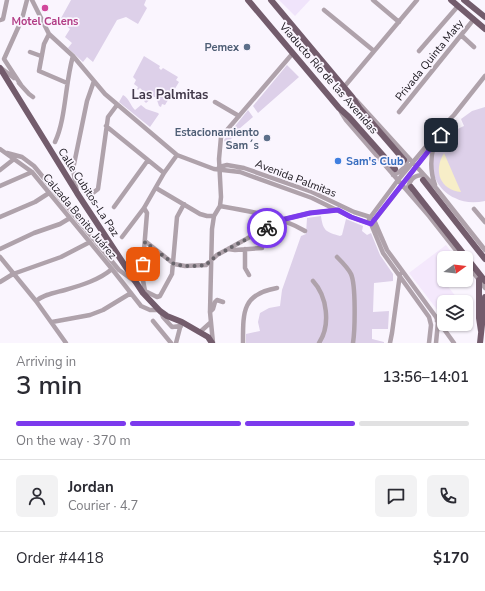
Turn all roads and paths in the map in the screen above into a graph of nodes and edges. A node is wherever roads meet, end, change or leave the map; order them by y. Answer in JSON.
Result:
{"nodes":[{"id":1,"x":7,"y":0,"type":"edge"},
{"id":2,"x":27,"y":0,"type":"edge"},
{"id":3,"x":32,"y":0,"type":"edge"},
{"id":4,"x":248,"y":0,"type":"edge"},
{"id":5,"x":271,"y":0,"type":"edge"},
{"id":6,"x":373,"y":0,"type":"edge"},
{"id":7,"x":417,"y":0,"type":"edge"},
{"id":8,"x":451,"y":0,"type":"edge"},
{"id":9,"x":464,"y":0,"type":"edge"},
{"id":10,"x":458,"y":6,"type":"junction"},
{"id":11,"x":324,"y":10,"type":"dead end"},
{"id":12,"x":485,"y":17,"type":"edge"},
{"id":13,"x":0,"y":20,"type":"edge"},
{"id":14,"x":474,"y":20,"type":"junction"},
{"id":15,"x":399,"y":22,"type":"junction"},
{"id":16,"x":485,"y":28,"type":"edge"},
{"id":17,"x":49,"y":34,"type":"junction"},
{"id":18,"x":461,"y":36,"type":"junction"},
{"id":19,"x":474,"y":47,"type":"dead end"},
{"id":20,"x":374,"y":51,"type":"junction"},
{"id":21,"x":419,"y":51,"type":"dead end"},
{"id":22,"x":30,"y":52,"type":"dead end"},
{"id":23,"x":293,"y":53,"type":"junction"},
{"id":24,"x":41,"y":56,"type":"junction"},
{"id":25,"x":73,"y":56,"type":"junction"},
{"id":26,"x":0,"y":67,"type":"edge"},
{"id":27,"x":485,"y":76,"type":"edge"},
{"id":28,"x":94,"y":80,"type":"junction"},
{"id":29,"x":67,"y":83,"type":"junction"},
{"id":30,"x":21,"y":85,"type":"junction"},
{"id":31,"x":344,"y":87,"type":"junction"},
{"id":32,"x":33,"y":97,"type":"dead end"},
{"id":33,"x":215,"y":102,"type":"dead end"},
{"id":34,"x":117,"y":105,"type":"junction"},
{"id":35,"x":399,"y":112,"type":"dead end"},
{"id":36,"x":239,"y":116,"type":"junction"},
{"id":37,"x":448,"y":122,"type":"junction"},
{"id":38,"x":106,"y":126,"type":"junction"},
{"id":39,"x":55,"y":142,"type":"dead end"},
{"id":40,"x":435,"y":143,"type":"junction"},
{"id":41,"x":0,"y":149,"type":"edge"},
{"id":42,"x":6,"y":152,"type":"junction"},
{"id":43,"x":177,"y":155,"type":"junction"},
{"id":44,"x":406,"y":158,"type":"junction"},
{"id":45,"x":14,"y":159,"type":"junction"},
{"id":46,"x":148,"y":160,"type":"junction"},
{"id":47,"x":414,"y":164,"type":"junction"},
{"id":48,"x":221,"y":168,"type":"junction"},
{"id":49,"x":0,"y":170,"type":"edge"},
{"id":50,"x":32,"y":172,"type":"junction"},
{"id":51,"x":394,"y":172,"type":"junction"},
{"id":52,"x":164,"y":173,"type":"junction"},
{"id":53,"x":423,"y":178,"type":"junction"},
{"id":54,"x":398,"y":180,"type":"junction"},
{"id":55,"x":402,"y":184,"type":"junction"},
{"id":56,"x":0,"y":186,"type":"edge"},
{"id":57,"x":156,"y":188,"type":"junction"},
{"id":58,"x":436,"y":188,"type":"junction"},
{"id":59,"x":410,"y":190,"type":"junction"},
{"id":60,"x":77,"y":192,"type":"junction"},
{"id":61,"x":49,"y":193,"type":"junction"},
{"id":62,"x":88,"y":196,"type":"dead end"},
{"id":63,"x":184,"y":204,"type":"junction"},
{"id":64,"x":220,"y":206,"type":"junction"},
{"id":65,"x":114,"y":207,"type":"dead end"},
{"id":66,"x":339,"y":207,"type":"junction"},
{"id":67,"x":144,"y":208,"type":"junction"},
{"id":68,"x":474,"y":209,"type":"dead end"},
{"id":69,"x":214,"y":216,"type":"junction"},
{"id":70,"x":0,"y":217,"type":"edge"},
{"id":71,"x":70,"y":218,"type":"junction"},
{"id":72,"x":281,"y":220,"type":"junction"},
{"id":73,"x":371,"y":221,"type":"junction"},
{"id":74,"x":485,"y":222,"type":"edge"},
{"id":75,"x":457,"y":223,"type":"junction"},
{"id":76,"x":466,"y":226,"type":"junction"},
{"id":77,"x":446,"y":230,"type":"junction"},
{"id":78,"x":305,"y":231,"type":"dead end"},
{"id":79,"x":122,"y":237,"type":"dead end"},
{"id":80,"x":468,"y":237,"type":"junction"},
{"id":81,"x":90,"y":242,"type":"junction"},
{"id":82,"x":145,"y":242,"type":"junction"},
{"id":83,"x":450,"y":242,"type":"junction"},
{"id":84,"x":262,"y":248,"type":"dead end"},
{"id":85,"x":460,"y":248,"type":"junction"},
{"id":86,"x":0,"y":249,"type":"edge"},
{"id":87,"x":228,"y":249,"type":"junction"},
{"id":88,"x":245,"y":249,"type":"junction"},
{"id":89,"x":485,"y":250,"type":"edge"},
{"id":90,"x":457,"y":251,"type":"edge"},
{"id":91,"x":0,"y":257,"type":"edge"},
{"id":92,"x":337,"y":257,"type":"dead end"},
{"id":93,"x":485,"y":260,"type":"edge"},
{"id":94,"x":211,"y":261,"type":"junction"},
{"id":95,"x":174,"y":264,"type":"junction"},
{"id":96,"x":401,"y":268,"type":"junction"},
{"id":97,"x":112,"y":269,"type":"junction"},
{"id":98,"x":473,"y":270,"type":"edge"},
{"id":99,"x":13,"y":274,"type":"junction"},
{"id":100,"x":249,"y":275,"type":"dead end"},
{"id":101,"x":400,"y":276,"type":"junction"},
{"id":102,"x":482,"y":280,"type":"edge"},
{"id":103,"x":313,"y":281,"type":"dead end"},
{"id":104,"x":0,"y":282,"type":"edge"},
{"id":105,"x":136,"y":282,"type":"junction"},
{"id":106,"x":277,"y":288,"type":"dead end"},
{"id":107,"x":485,"y":288,"type":"edge"},
{"id":108,"x":144,"y":292,"type":"junction"},
{"id":109,"x":131,"y":293,"type":"junction"},
{"id":110,"x":485,"y":297,"type":"edge"},
{"id":111,"x":36,"y":301,"type":"junction"},
{"id":112,"x":223,"y":302,"type":"dead end"},
{"id":113,"x":159,"y":310,"type":"junction"},
{"id":114,"x":210,"y":312,"type":"junction"},
{"id":115,"x":426,"y":313,"type":"junction"},
{"id":116,"x":437,"y":320,"type":"edge"},
{"id":117,"x":153,"y":321,"type":"dead end"},
{"id":118,"x":437,"y":321,"type":"edge"},
{"id":119,"x":52,"y":322,"type":"junction"},
{"id":120,"x":210,"y":323,"type":"junction"},
{"id":121,"x":181,"y":324,"type":"junction"},
{"id":122,"x":437,"y":331,"type":"edge"},
{"id":123,"x":445,"y":331,"type":"edge"},
{"id":124,"x":481,"y":331,"type":"junction"},
{"id":125,"x":200,"y":332,"type":"junction"},
{"id":126,"x":66,"y":343,"type":"edge"},
{"id":127,"x":171,"y":343,"type":"edge"},
{"id":128,"x":176,"y":343,"type":"edge"},
{"id":129,"x":213,"y":343,"type":"edge"},
{"id":130,"x":243,"y":343,"type":"edge"},
{"id":131,"x":319,"y":343,"type":"edge"},
{"id":132,"x":353,"y":343,"type":"edge"},
{"id":133,"x":390,"y":343,"type":"edge"},
{"id":134,"x":429,"y":343,"type":"edge"},
{"id":135,"x":436,"y":343,"type":"edge"},
{"id":136,"x":454,"y":343,"type":"edge"},
{"id":137,"x":480,"y":343,"type":"edge"}],
"edges":[{"from":1,"to":13,"type":"street"},
{"from":2,"to":30,"type":"street"},
{"from":3,"to":17,"type":"street"},
{"from":4,"to":23,"type":"main road","name":"Viaducto Río de las Avenidas"},
{"from":5,"to":31,"type":"main road","name":"Viaducto Río de las Avenidas"},
{"from":6,"to":15,"type":"street"},
{"from":7,"to":15,"type":"street"},
{"from":8,"to":10,"type":"main road"},
{"from":9,"to":12,"type":"main road"},
{"from":10,"to":14,"type":"main road"},
{"from":10,"to":21,"type":"street"},
{"from":11,"to":20,"type":"street"},
{"from":14,"to":16,"type":"main road"},
{"from":14,"to":18,"type":"street","name":"Privada Quinta Maty"},
{"from":15,"to":20,"type":"street"},
{"from":17,"to":24,"type":"street"},
{"from":17,"to":25,"type":"street"},
{"from":18,"to":19,"type":"street"},
{"from":18,"to":35,"type":"street","name":"Privada Quinta Maty"},
{"from":20,"to":31,"type":"street"},
{"from":22,"to":24,"type":"street"},
{"from":23,"to":36,"type":"street"},
{"from":23,"to":51,"type":"main road","name":"Viaducto Río de las Avenidas"},
{"from":24,"to":29,"type":"street"},
{"from":25,"to":28,"type":"street"},
{"from":25,"to":29,"type":"street"},
{"from":26,"to":30,"type":"street"},
{"from":26,"to":60,"type":"main road","name":"Calle Cubitos-La Paz"},
{"from":27,"to":37,"type":"street"},
{"from":28,"to":34,"type":"street"},
{"from":28,"to":60,"type":"street"},
{"from":29,"to":39,"type":"street"},
{"from":30,"to":32,"type":"street"},
{"from":31,"to":44,"type":"main road","name":"Viaducto Río de las Avenidas"},
{"from":33,"to":36,"type":"street"},
{"from":34,"to":38,"type":"street"},
{"from":34,"to":43,"type":"street"},
{"from":36,"to":48,"type":"street"},
{"from":37,"to":40,"type":"street"},
{"from":37,"to":47,"type":"street"},
{"from":38,"to":46,"type":"street"},
{"from":38,"to":62,"type":"street"},
{"from":40,"to":47,"type":"street"},
{"from":40,"to":58,"type":"street"},
{"from":41,"to":42,"type":"street","name":"Calzada Benito Juárez"},
{"from":42,"to":45,"type":"street","name":"Calzada Benito Juárez"},
{"from":42,"to":105,"type":"street"},
{"from":43,"to":48,"type":"street"},
{"from":43,"to":52,"type":"street"},
{"from":44,"to":47,"type":"street","name":"Viaducto Río de las Avenidas"},
{"from":44,"to":51,"type":"street"},
{"from":45,"to":49,"type":"street"},
{"from":45,"to":50,"type":"street","name":"Calzada Benito Juárez"},
{"from":46,"to":52,"type":"street"},
{"from":46,"to":65,"type":"street"},
{"from":47,"to":53,"type":"street","name":"Viaducto Río de las Avenidas"},
{"from":47,"to":54,"type":"street"},
{"from":47,"to":55,"type":"street"},
{"from":48,"to":64,"type":"street"},
{"from":48,"to":66,"type":"street","name":"Avenida Palmitas"},
{"from":50,"to":56,"type":"street"},
{"from":50,"to":61,"type":"street","name":"Calzada Benito Juárez"},
{"from":51,"to":54,"type":"street"},
{"from":52,"to":57,"type":"street"},
{"from":53,"to":58,"type":"street","name":"Viaducto Río de las Avenidas"},
{"from":53,"to":59,"type":"street"},
{"from":53,"to":75,"type":"main road","name":"Viaducto Río de las Avenidas"},
{"from":54,"to":55,"type":"street"},
{"from":54,"to":73,"type":"street"},
{"from":55,"to":59,"type":"street"},
{"from":55,"to":73,"type":"street"},
{"from":57,"to":63,"type":"street"},
{"from":57,"to":67,"type":"street"},
{"from":58,"to":76,"type":"street","name":"Viaducto Río de las Avenidas"},
{"from":59,"to":77,"type":"main road"},
{"from":59,"to":83,"type":"street"},
{"from":60,"to":105,"type":"main road","name":"Calle Cubitos-La Paz"},
{"from":61,"to":70,"type":"street"},
{"from":61,"to":71,"type":"street","name":"Calzada Benito Juárez"},
{"from":63,"to":69,"type":"street"},
{"from":63,"to":95,"type":"street"},
{"from":64,"to":69,"type":"street"},
{"from":64,"to":72,"type":"street"},
{"from":66,"to":72,"type":"street"},
{"from":66,"to":73,"type":"street","name":"Avenida Palmitas"},
{"from":67,"to":79,"type":"street"},
{"from":67,"to":82,"type":"street"},
{"from":68,"to":74,"type":"street"},
{"from":69,"to":94,"type":"street"},
{"from":71,"to":81,"type":"street","name":"Calzada Benito Juárez"},
{"from":71,"to":86,"type":"street"},
{"from":72,"to":78,"type":"street"},
{"from":72,"to":87,"type":"street"},
{"from":73,"to":96,"type":"street"},
{"from":73,"to":101,"type":"street"},
{"from":75,"to":76,"type":"main road"},
{"from":75,"to":80,"type":"main road","name":"Viaducto Río de las Avenidas"},
{"from":76,"to":80,"type":"main road"},
{"from":76,"to":89,"type":"street","name":"Viaducto Río de las Avenidas"},
{"from":77,"to":83,"type":"main road"},
{"from":77,"to":85,"type":"main road"},
{"from":80,"to":93,"type":"main road","name":"Viaducto Río de las Avenidas"},
{"from":81,"to":97,"type":"street","name":"Calzada Benito Juárez"},
{"from":81,"to":99,"type":"street"},
{"from":82,"to":95,"type":"street"},
{"from":82,"to":108,"type":"street"},
{"from":83,"to":85,"type":"main road"},
{"from":83,"to":90,"type":"street"},
{"from":84,"to":88,"type":"street"},
{"from":85,"to":102,"type":"main road"},
{"from":87,"to":88,"type":"street"},
{"from":87,"to":94,"type":"street"},
{"from":88,"to":100,"type":"street"},
{"from":91,"to":99,"type":"street"},
{"from":92,"to":132,"type":"street"},
{"from":94,"to":95,"type":"street"},
{"from":94,"to":114,"type":"street"},
{"from":95,"to":108,"type":"street"},
{"from":96,"to":101,"type":"street"},
{"from":96,"to":116,"type":"street"},
{"from":97,"to":109,"type":"street","name":"Calzada Benito Juárez"},
{"from":97,"to":111,"type":"street"},
{"from":98,"to":102,"type":"street"},
{"from":99,"to":104,"type":"street"},
{"from":99,"to":111,"type":"street"},
{"from":101,"to":115,"type":"street"},
{"from":101,"to":133,"type":"street"},
{"from":102,"to":107,"type":"street"},
{"from":102,"to":124,"type":"main road"},
{"from":103,"to":131,"type":"street"},
{"from":105,"to":108,"type":"main road","name":"Calle Cubitos-La Paz"},
{"from":106,"to":130,"type":"street"},
{"from":108,"to":113,"type":"main road","name":"Calle Cubitos-La Paz"},
{"from":109,"to":113,"type":"street","name":"Calzada Benito Juárez"},
{"from":109,"to":119,"type":"street"},
{"from":110,"to":124,"type":"main road"},
{"from":111,"to":119,"type":"street"},
{"from":112,"to":114,"type":"street"},
{"from":113,"to":121,"type":"main road","name":"Calle Cubitos-La Paz"},
{"from":114,"to":120,"type":"street"},
{"from":115,"to":118,"type":"street"},
{"from":115,"to":134,"type":"street"},
{"from":117,"to":127,"type":"street"},
{"from":119,"to":126,"type":"street"},
{"from":120,"to":125,"type":"street"},
{"from":120,"to":129,"type":"street"},
{"from":121,"to":125,"type":"main road","name":"Calle Cubitos-La Paz"},
{"from":121,"to":128,"type":"street"},
{"from":122,"to":135,"type":"street"},
{"from":123,"to":136,"type":"street"},
{"from":124,"to":137,"type":"main road"},
{"from":125,"to":129,"type":"main road","name":"Calle Cubitos-La Paz"}]}
